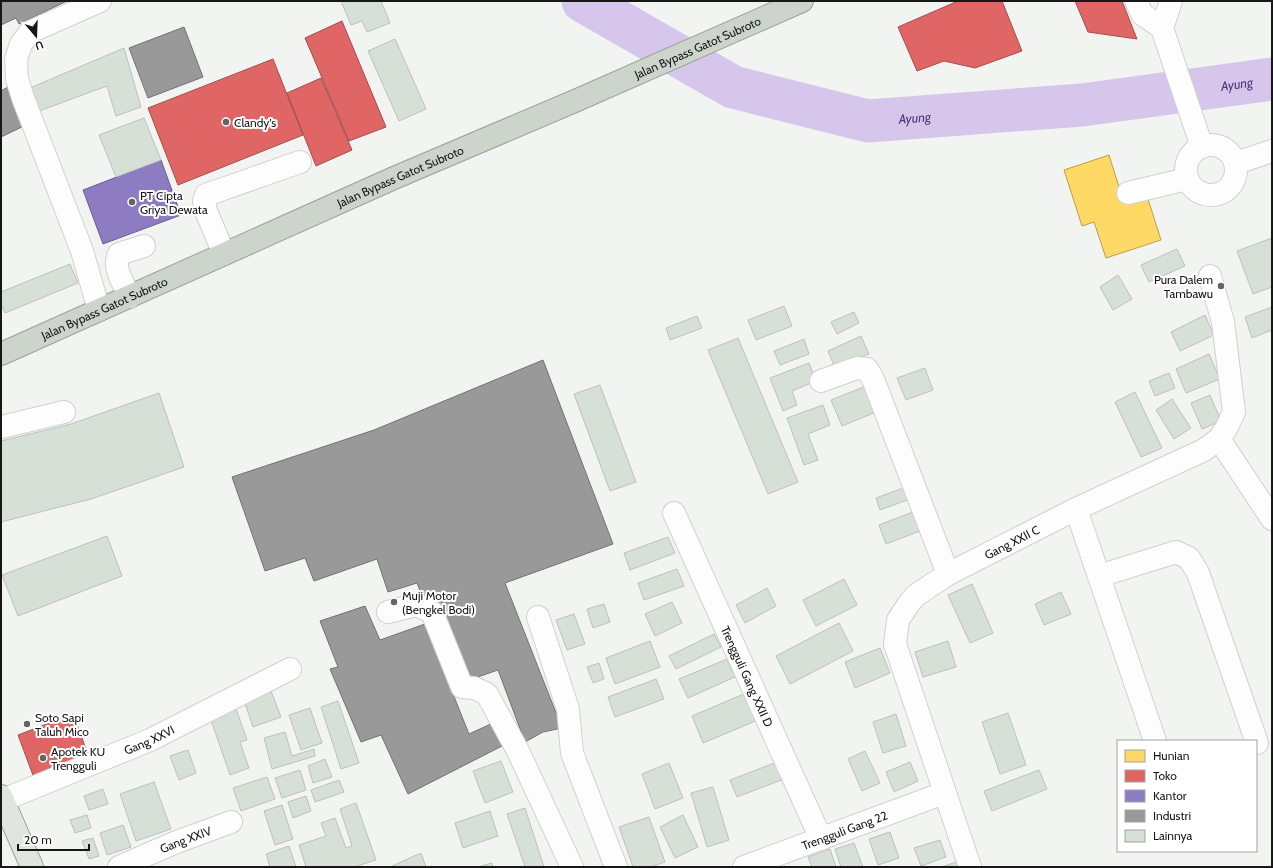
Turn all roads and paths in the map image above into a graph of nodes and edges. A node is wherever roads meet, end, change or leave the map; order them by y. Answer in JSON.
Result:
{"nodes":[{"id":1,"x":100,"y":1,"type":"edge"},
{"id":2,"x":1136,"y":1,"type":"edge"},
{"id":3,"x":1171,"y":1,"type":"edge"},
{"id":4,"x":796,"y":3,"type":"edge"},
{"id":5,"x":1165,"y":36,"type":"junction"},
{"id":6,"x":1202,"y":147,"type":"junction"},
{"id":7,"x":1272,"y":151,"type":"edge"},
{"id":8,"x":300,"y":162,"type":"dead end"},
{"id":9,"x":1236,"y":163,"type":"junction"},
{"id":10,"x":1187,"y":179,"type":"junction"},
{"id":11,"x":1128,"y":193,"type":"dead end"},
{"id":12,"x":144,"y":246,"type":"dead end"},
{"id":13,"x":224,"y":254,"type":"junction"},
{"id":14,"x":1210,"y":276,"type":"dead end"},
{"id":15,"x":130,"y":296,"type":"junction"},
{"id":16,"x":98,"y":310,"type":"junction"},
{"id":17,"x":1,"y":354,"type":"edge"},
{"id":18,"x":821,"y":381,"type":"dead end"},
{"id":19,"x":64,"y":412,"type":"dead end"},
{"id":20,"x":1,"y":427,"type":"edge"},
{"id":21,"x":1219,"y":439,"type":"junction"},
{"id":22,"x":1076,"y":509,"type":"junction"},
{"id":23,"x":674,"y":513,"type":"dead end"},
{"id":24,"x":1272,"y":519,"type":"edge"},
{"id":25,"x":948,"y":574,"type":"junction"},
{"id":26,"x":1099,"y":576,"type":"junction"},
{"id":27,"x":388,"y":612,"type":"dead end"},
{"id":28,"x":538,"y":617,"type":"dead end"},
{"id":29,"x":290,"y":669,"type":"dead end"},
{"id":30,"x":1155,"y":740,"type":"edge"},
{"id":31,"x":1256,"y":740,"type":"edge"},
{"id":32,"x":944,"y":793,"type":"junction"},
{"id":33,"x":2,"y":798,"type":"edge"},
{"id":34,"x":231,"y":822,"type":"dead end"},
{"id":35,"x":821,"y":839,"type":"junction"},
{"id":36,"x":32,"y":867,"type":"edge"},
{"id":37,"x":119,"y":867,"type":"edge"},
{"id":38,"x":572,"y":867,"type":"edge"},
{"id":39,"x":616,"y":867,"type":"edge"},
{"id":40,"x":744,"y":867,"type":"edge"},
{"id":41,"x":970,"y":867,"type":"edge"}],
"edges":[{"from":1,"to":16,"type":"street"},
{"from":2,"to":5,"type":"street"},
{"from":3,"to":5,"type":"street"},
{"from":4,"to":13,"type":"highway","name":"Jalan Bypass Gatot Subroto"},
{"from":5,"to":6,"type":"street"},
{"from":6,"to":9,"type":"street"},
{"from":6,"to":10,"type":"street"},
{"from":7,"to":9,"type":"street"},
{"from":8,"to":13,"type":"street"},
{"from":9,"to":10,"type":"street"},
{"from":10,"to":11,"type":"street"},
{"from":12,"to":15,"type":"street"},
{"from":13,"to":15,"type":"highway","name":"Jalan Bypass Gatot Subroto"},
{"from":14,"to":21,"type":"street","name":"Gang XXII C"},
{"from":15,"to":16,"type":"highway","name":"Jalan Bypass Gatot Subroto"},
{"from":16,"to":17,"type":"highway","name":"Jalan Bypass Gatot Subroto"},
{"from":18,"to":25,"type":"street"},
{"from":19,"to":20,"type":"street"},
{"from":21,"to":22,"type":"street","name":"Gang XXII C"},
{"from":21,"to":24,"type":"street"},
{"from":22,"to":25,"type":"street","name":"Gang XXII C"},
{"from":22,"to":26,"type":"street"},
{"from":23,"to":35,"type":"street","name":"Trengguli Gang XXII D"},
{"from":25,"to":32,"type":"street","name":"Gang XXII C"},
{"from":26,"to":30,"type":"street"},
{"from":26,"to":31,"type":"street"},
{"from":27,"to":38,"type":"street"},
{"from":28,"to":39,"type":"street"},
{"from":29,"to":33,"type":"street","name":"Gang XXVI"},
{"from":32,"to":35,"type":"street","name":"Trengguli Gang 22"},
{"from":32,"to":41,"type":"street","name":"Gang XXII C"},
{"from":33,"to":36,"type":"main road"},
{"from":34,"to":37,"type":"street","name":"Gang XXIV"},
{"from":35,"to":40,"type":"street","name":"Trengguli Gang 22"}]}
